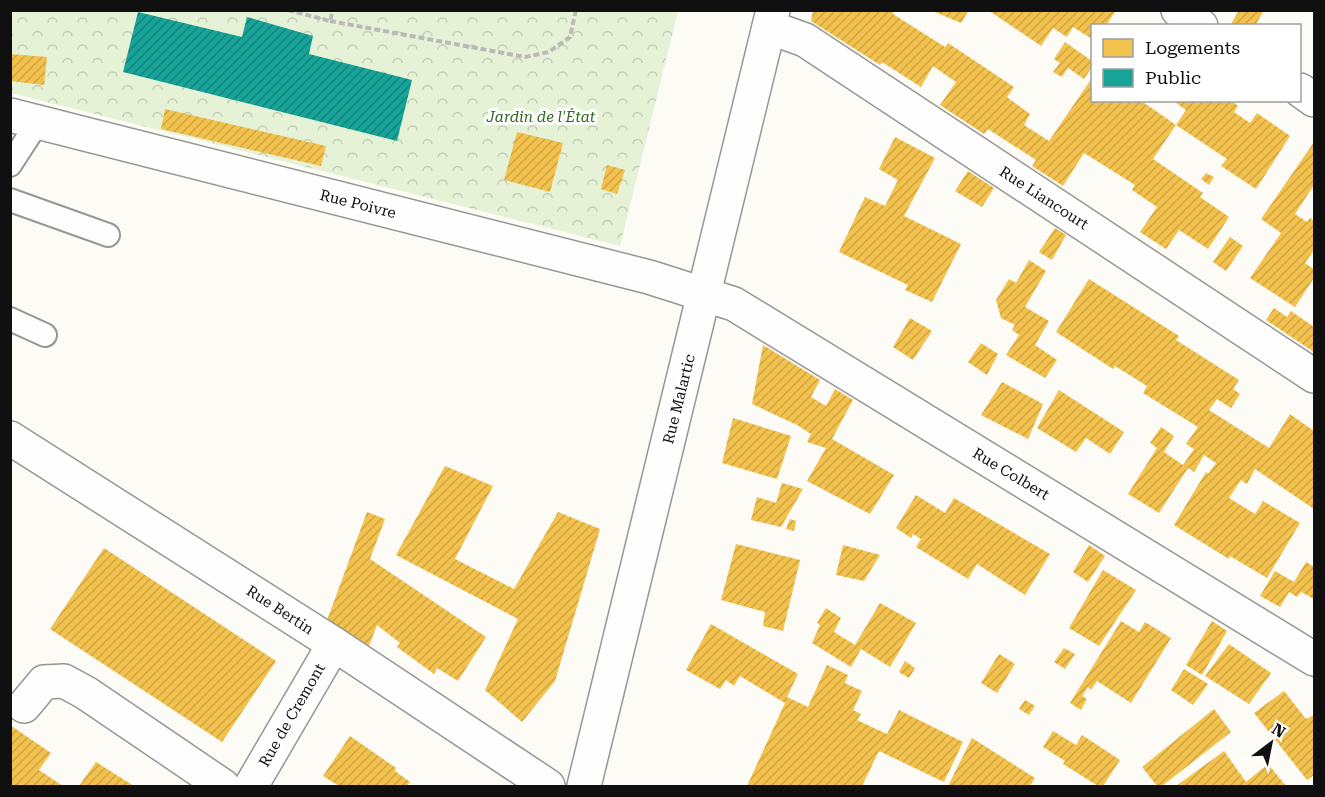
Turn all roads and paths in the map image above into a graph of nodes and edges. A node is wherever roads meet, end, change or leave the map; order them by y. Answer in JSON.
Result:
{"nodes":[{"id":1,"x":288,"y":10,"type":"edge"},
{"id":2,"x":333,"y":10,"type":"edge"},
{"id":3,"x":576,"y":10,"type":"edge"},
{"id":4,"x":1178,"y":10,"type":"edge"},
{"id":5,"x":771,"y":19,"type":"edge"},
{"id":6,"x":330,"y":21,"type":"junction"},
{"id":7,"x":1198,"y":24,"type":"edge"},
{"id":8,"x":1301,"y":91,"type":"edge"},
{"id":9,"x":1314,"y":100,"type":"edge"},
{"id":10,"x":25,"y":119,"type":"edge"},
{"id":11,"x":10,"y":165,"type":"edge"},
{"id":12,"x":10,"y":200,"type":"edge"},
{"id":13,"x":108,"y":235,"type":"dead end"},
{"id":14,"x":706,"y":294,"type":"junction"},
{"id":15,"x":10,"y":319,"type":"edge"},
{"id":16,"x":45,"y":335,"type":"dead end"},
{"id":17,"x":1314,"y":376,"type":"edge"},
{"id":18,"x":10,"y":438,"type":"edge"},
{"id":19,"x":334,"y":644,"type":"junction"},
{"id":20,"x":1314,"y":659,"type":"edge"},
{"id":21,"x":24,"y":706,"type":"dead end"},
{"id":22,"x":223,"y":786,"type":"edge"},
{"id":23,"x":251,"y":786,"type":"edge"},
{"id":24,"x":548,"y":786,"type":"edge"},
{"id":25,"x":584,"y":786,"type":"edge"}],
"edges":[{"from":1,"to":6,"type":"path"},
{"from":2,"to":6,"type":"path"},
{"from":3,"to":6,"type":"path"},
{"from":4,"to":7,"type":"street"},
{"from":5,"to":14,"type":"street","name":"Rue Malartic"},
{"from":5,"to":17,"type":"street","name":"Rue Liancourt"},
{"from":8,"to":9,"type":"street"},
{"from":10,"to":11,"type":"lane"},
{"from":10,"to":14,"type":"street","name":"Rue Poivre"},
{"from":12,"to":13,"type":"lane"},
{"from":14,"to":20,"type":"street","name":"Rue Colbert"},
{"from":14,"to":25,"type":"street","name":"Rue Malartic"},
{"from":15,"to":16,"type":"lane"},
{"from":18,"to":19,"type":"street","name":"Rue Bertin"},
{"from":19,"to":23,"type":"street","name":"Rue de Cremont"},
{"from":19,"to":24,"type":"street","name":"Rue Bertin"},
{"from":21,"to":22,"type":"street"}]}
